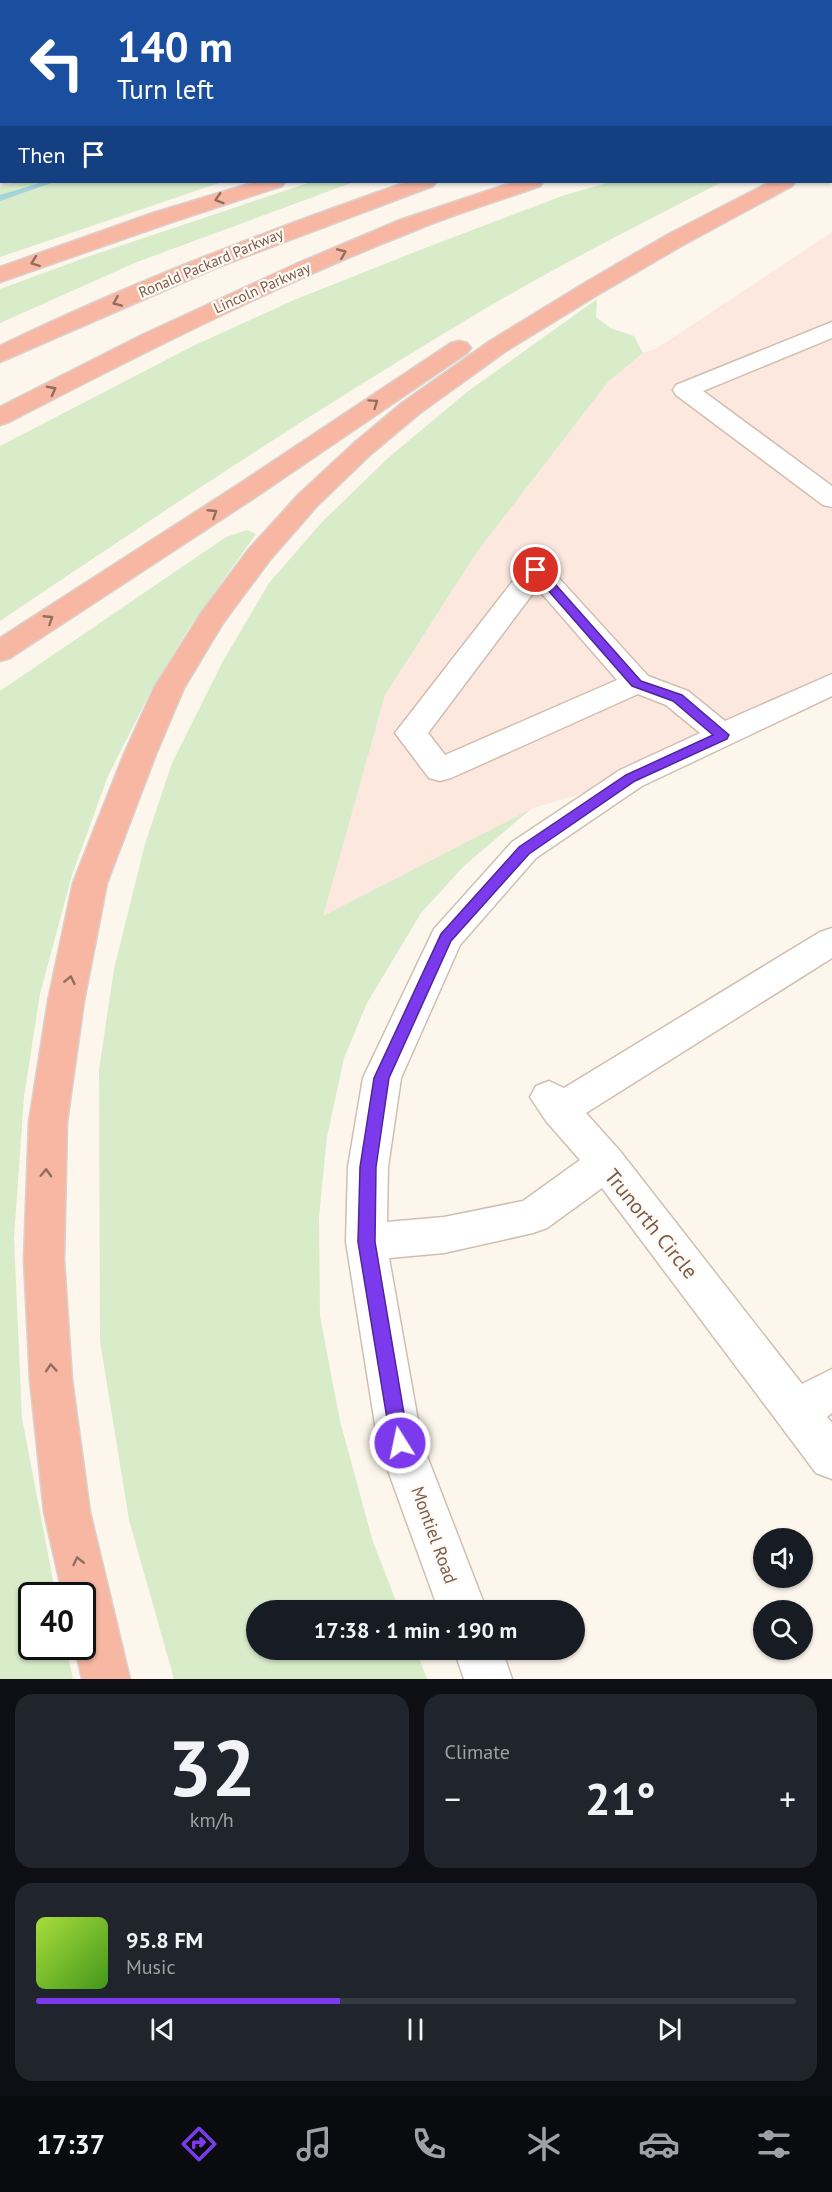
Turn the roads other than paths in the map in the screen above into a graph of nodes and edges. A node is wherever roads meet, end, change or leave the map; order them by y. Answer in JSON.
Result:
{"nodes":[{"id":1,"x":272,"y":183,"type":"edge"},
{"id":2,"x":423,"y":183,"type":"edge"},
{"id":3,"x":530,"y":183,"type":"edge"},
{"id":4,"x":751,"y":183,"type":"edge"},
{"id":5,"x":783,"y":183,"type":"edge"},
{"id":6,"x":0,"y":275,"type":"edge"},
{"id":7,"x":832,"y":329,"type":"edge"},
{"id":8,"x":0,"y":354,"type":"edge"},
{"id":9,"x":0,"y":417,"type":"edge"},
{"id":10,"x":832,"y":499,"type":"edge"},
{"id":11,"x":0,"y":651,"type":"edge"},
{"id":12,"x":637,"y":683,"type":"junction"},
{"id":13,"x":832,"y":684,"type":"edge"},
{"id":14,"x":722,"y":735,"type":"junction"},
{"id":15,"x":832,"y":941,"type":"edge"},
{"id":16,"x":606,"y":1163,"type":"junction"},
{"id":17,"x":366,"y":1242,"type":"junction"},
{"id":18,"x":832,"y":1389,"type":"edge"},
{"id":19,"x":797,"y":1412,"type":"junction"},
{"id":20,"x":832,"y":1458,"type":"edge"},
{"id":21,"x":459,"y":1600,"type":"edge"},
{"id":22,"x":481,"y":1660,"type":"edge"},
{"id":23,"x":106,"y":1679,"type":"edge"},
{"id":24,"x":488,"y":1679,"type":"edge"}],
"edges":[{"from":1,"to":6,"type":"highway","one_way":true},
{"from":2,"to":8,"type":"highway","name":"Ronald Packard Parkway","one_way":true},
{"from":9,"to":3,"type":"highway","name":"Lincoln Parkway","one_way":true},
{"from":11,"to":4,"type":"highway","one_way":true},
{"from":23,"to":5,"type":"highway","one_way":true},
{"from":7,"to":10,"type":"street"},
{"from":12,"to":12,"type":"street"},
{"from":12,"to":14,"type":"street"},
{"from":13,"to":14,"type":"street","name":"Montiel Road"},
{"from":14,"to":17,"type":"street","name":"Montiel Road"},
{"from":15,"to":16,"type":"street"},
{"from":16,"to":17,"type":"street","name":"Trunorth Circle"},
{"from":16,"to":19,"type":"street","name":"Trunorth Circle"},
{"from":17,"to":21,"type":"street","name":"Montiel Road"},
{"from":18,"to":19,"type":"street"},
{"from":19,"to":20,"type":"street","name":"Trunorth Circle"},
{"from":22,"to":24,"type":"street"}]}
